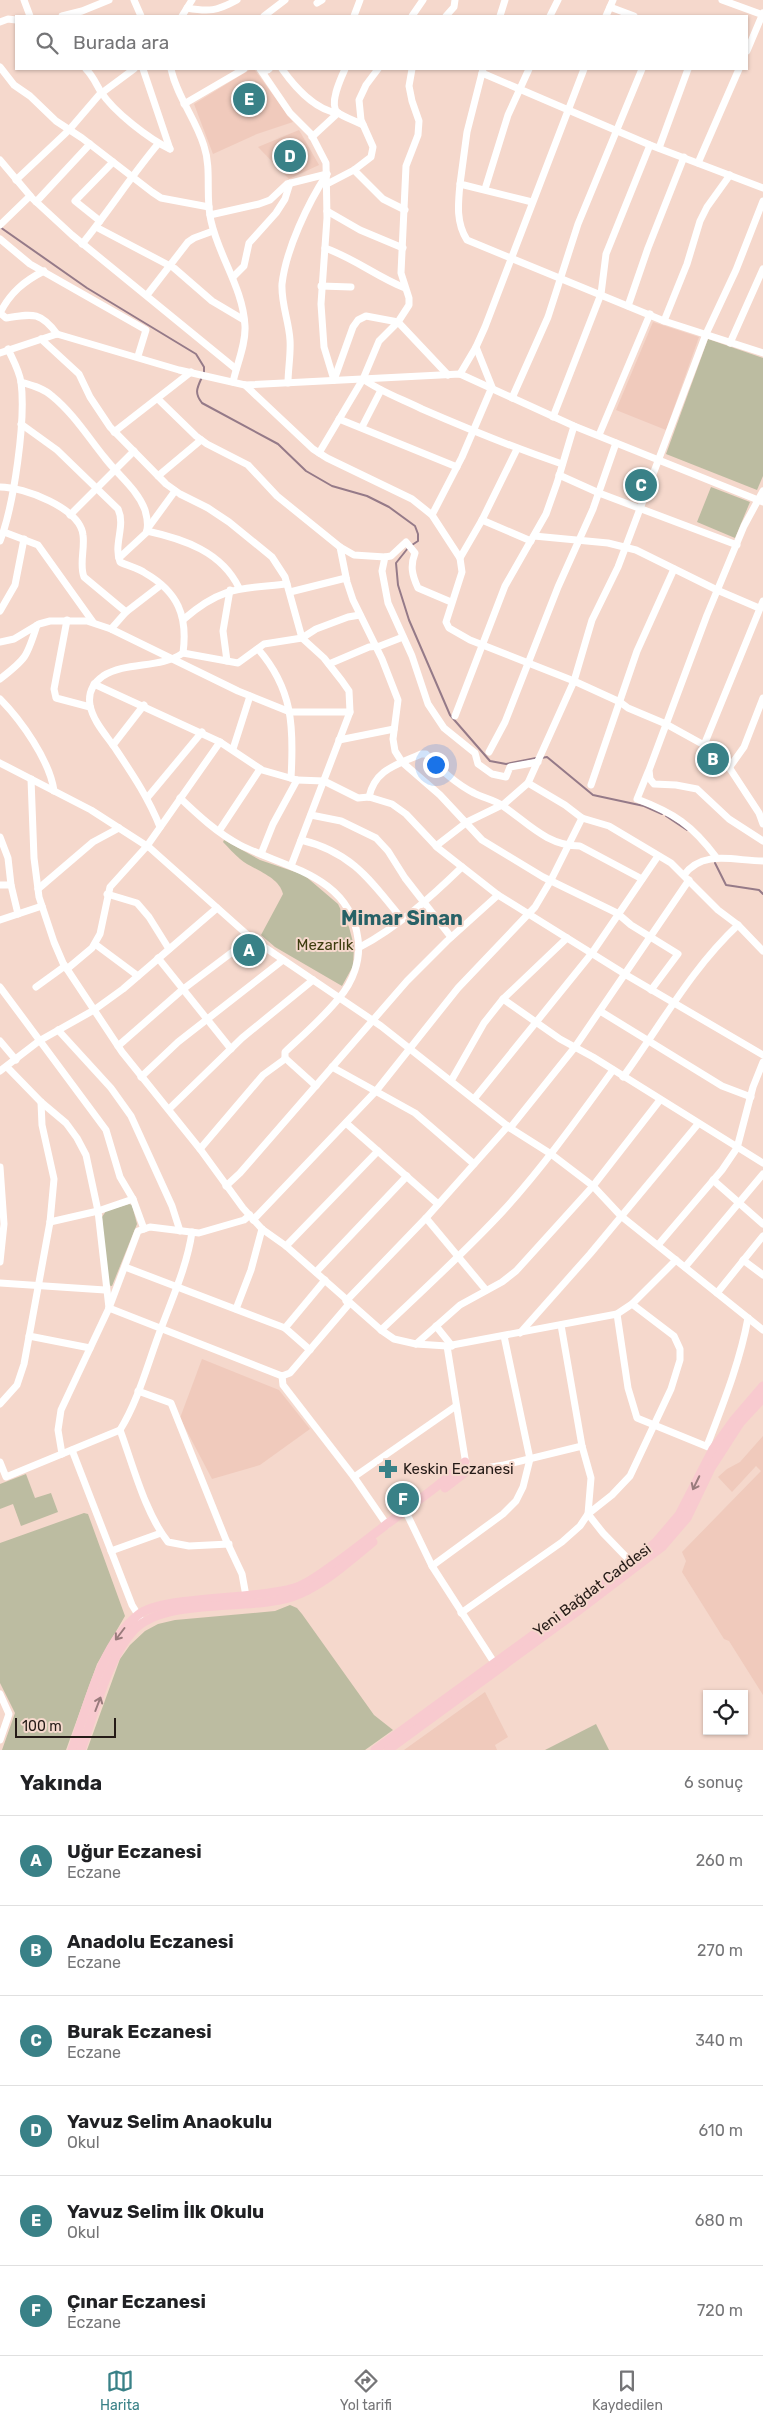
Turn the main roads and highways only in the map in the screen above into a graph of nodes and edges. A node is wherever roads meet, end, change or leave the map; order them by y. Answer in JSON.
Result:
{"nodes":[{"id":1,"x":763,"y":1386,"type":"edge"},
{"id":2,"x":763,"y":1398,"type":"edge"},
{"id":3,"x":466,"y":1467,"type":"road end"},
{"id":4,"x":406,"y":1513,"type":"junction"},
{"id":5,"x":497,"y":1666,"type":"junction"},
{"id":6,"x":72,"y":1750,"type":"edge"},
{"id":7,"x":81,"y":1750,"type":"edge"},
{"id":8,"x":375,"y":1750,"type":"edge"},
{"id":9,"x":388,"y":1750,"type":"edge"}],
"edges":[{"from":1,"to":5,"type":"main road","name":"Yeni Bağdat Caddesi","one_way":true},
{"from":2,"to":5,"type":"main road","name":"Yeni Bağdat Caddesi"},
{"from":3,"to":4,"type":"main road"},
{"from":4,"to":6,"type":"main road","one_way":true},
{"from":7,"to":4,"type":"main road","one_way":true},
{"from":5,"to":8,"type":"main road","name":"Yeni Bağdat Caddesi"},
{"from":5,"to":9,"type":"main road","name":"Yeni Bağdat Caddesi"}]}
